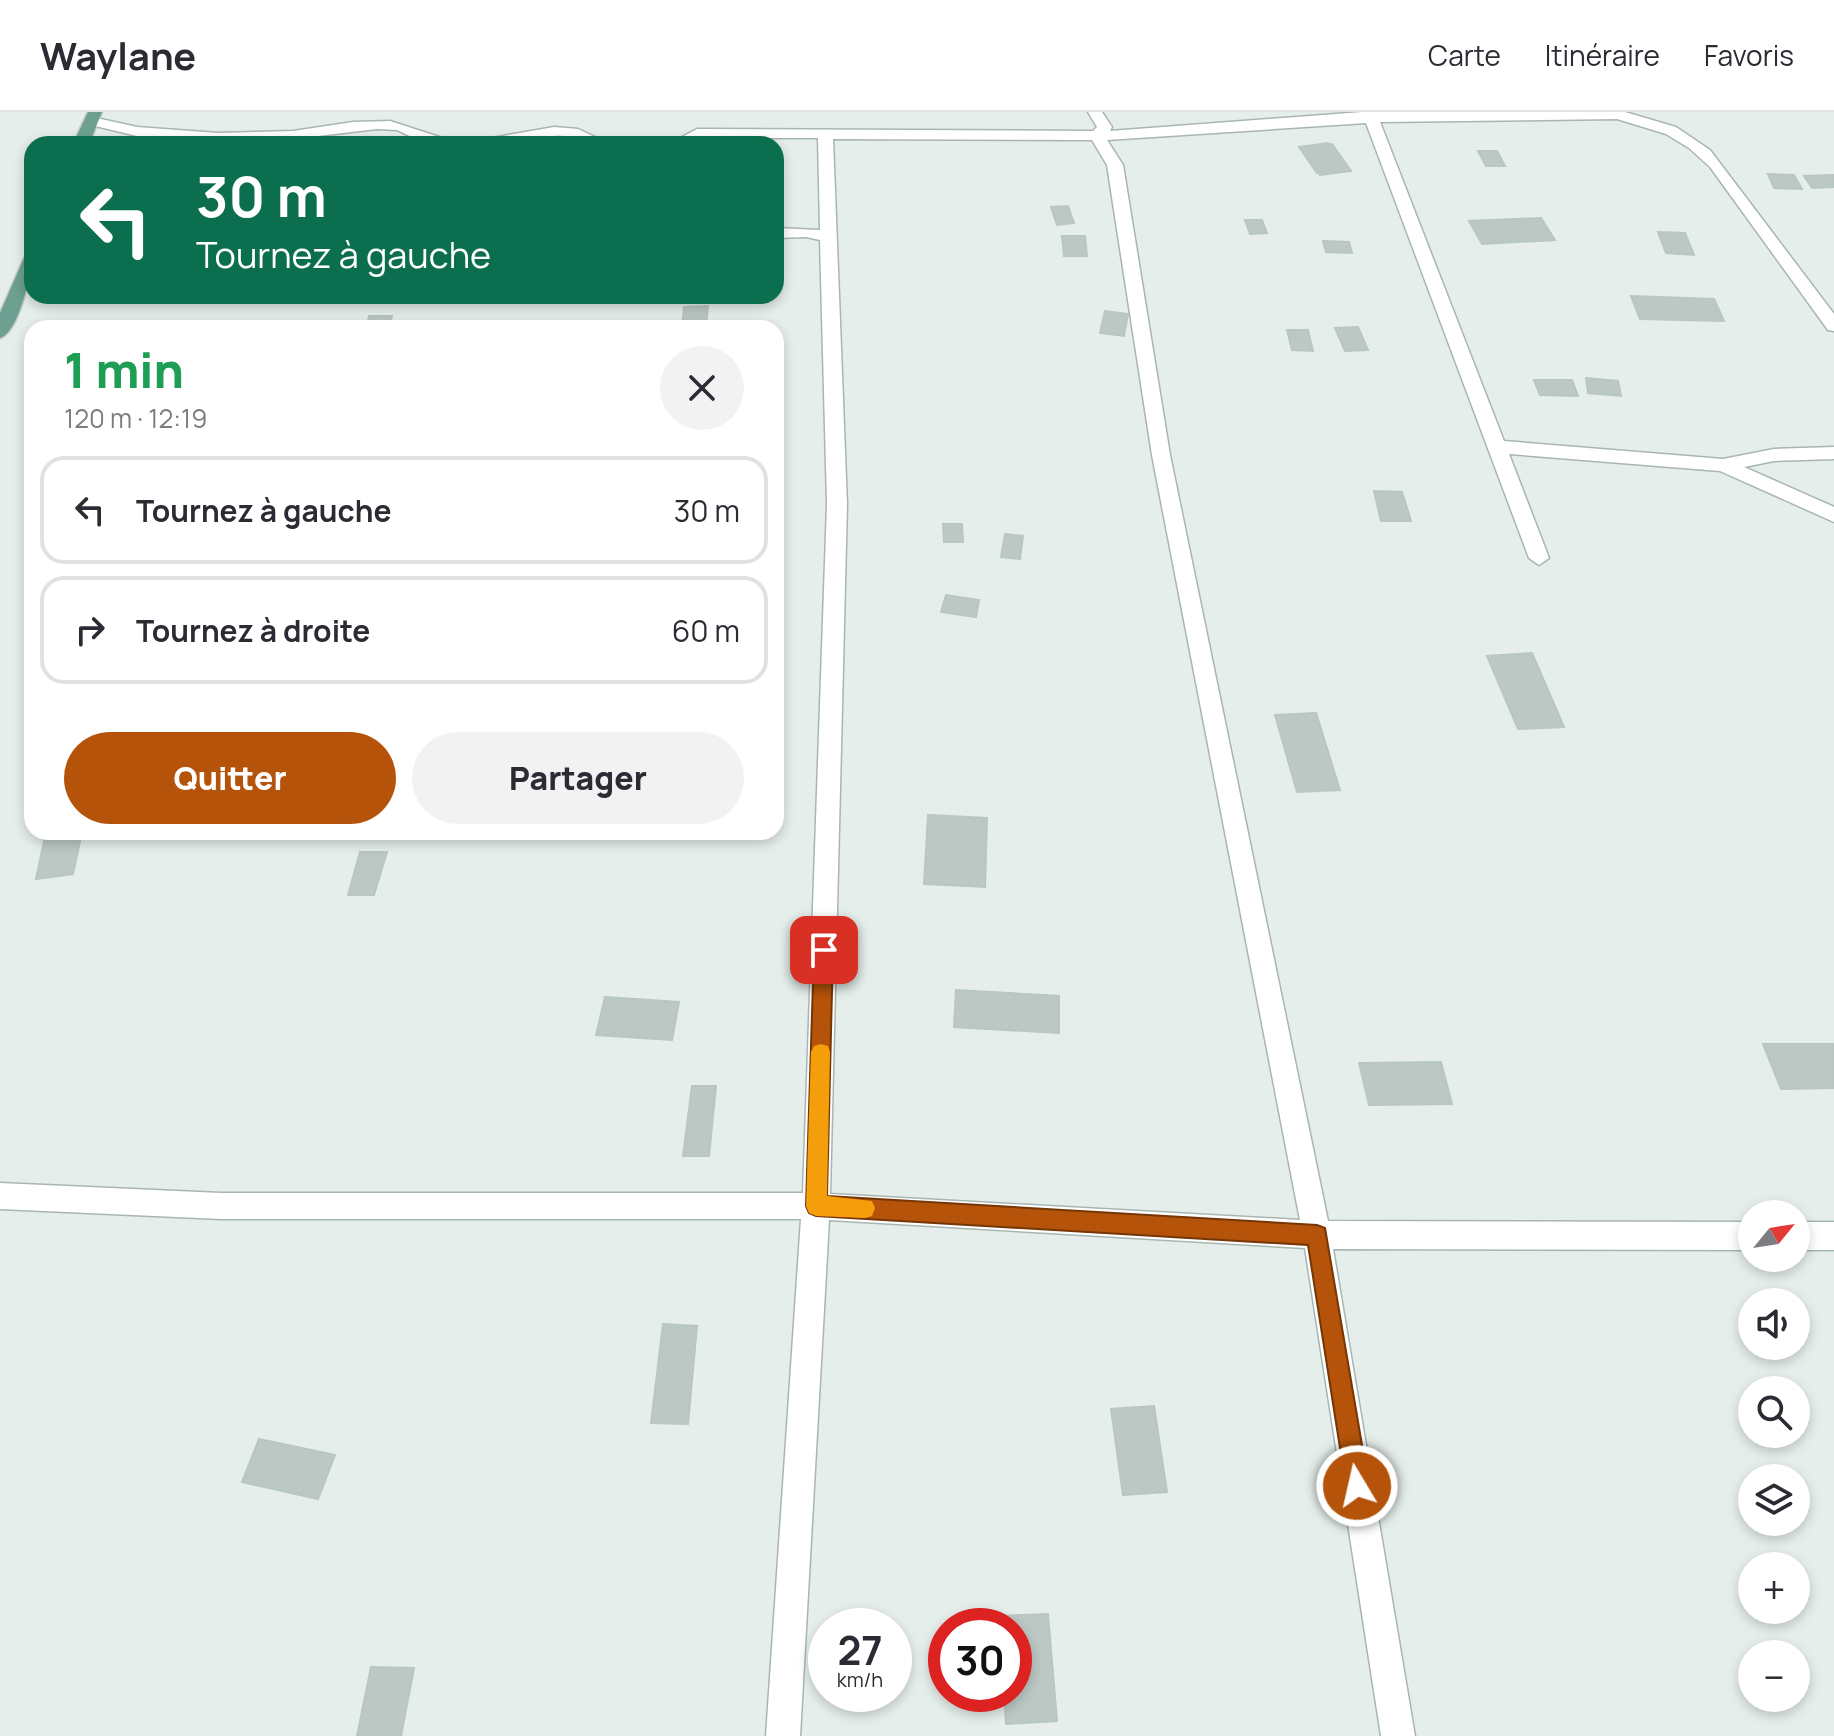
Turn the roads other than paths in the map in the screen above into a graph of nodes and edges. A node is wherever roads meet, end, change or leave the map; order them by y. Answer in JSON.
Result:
{"nodes":[{"id":1,"x":1095,"y":112,"type":"edge"},
{"id":2,"x":1370,"y":115,"type":"edge"},
{"id":3,"x":93,"y":116,"type":"edge"},
{"id":4,"x":114,"y":129,"type":"junction"},
{"id":5,"x":825,"y":135,"type":"junction"},
{"id":6,"x":85,"y":136,"type":"edge"},
{"id":7,"x":97,"y":136,"type":"edge"},
{"id":8,"x":204,"y":136,"type":"edge"},
{"id":9,"x":204,"y":136,"type":"edge"},
{"id":10,"x":421,"y":136,"type":"edge"},
{"id":11,"x":528,"y":136,"type":"edge"},
{"id":12,"x":583,"y":136,"type":"edge"},
{"id":13,"x":692,"y":136,"type":"edge"},
{"id":14,"x":1097,"y":136,"type":"junction"},
{"id":15,"x":784,"y":233,"type":"edge"},
{"id":16,"x":829,"y":237,"type":"junction"},
{"id":17,"x":24,"y":277,"type":"edge"},
{"id":18,"x":1834,"y":326,"type":"edge"},
{"id":19,"x":0,"y":333,"type":"edge"},
{"id":20,"x":1496,"y":447,"type":"junction"},
{"id":21,"x":1834,"y":453,"type":"edge"},
{"id":22,"x":1723,"y":465,"type":"junction"},
{"id":23,"x":1834,"y":515,"type":"edge"},
{"id":24,"x":1539,"y":558,"type":"dead end"},
{"id":25,"x":0,"y":1196,"type":"edge"},
{"id":26,"x":816,"y":1206,"type":"junction"},
{"id":27,"x":1317,"y":1235,"type":"junction"},
{"id":28,"x":1738,"y":1236,"type":"edge"},
{"id":29,"x":1810,"y":1236,"type":"edge"},
{"id":30,"x":1834,"y":1236,"type":"edge"},
{"id":31,"x":783,"y":1736,"type":"edge"},
{"id":32,"x":1398,"y":1736,"type":"edge"}],
"edges":[{"from":1,"to":14,"type":"street"},
{"from":2,"to":14,"type":"street"},
{"from":2,"to":18,"type":"street"},
{"from":2,"to":20,"type":"street"},
{"from":3,"to":4,"type":"street"},
{"from":3,"to":6,"type":"main road"},
{"from":4,"to":7,"type":"street"},
{"from":4,"to":8,"type":"street"},
{"from":5,"to":13,"type":"street"},
{"from":5,"to":14,"type":"street"},
{"from":5,"to":16,"type":"street"},
{"from":9,"to":10,"type":"street"},
{"from":11,"to":12,"type":"street"},
{"from":14,"to":27,"type":"street"},
{"from":15,"to":16,"type":"street"},
{"from":16,"to":26,"type":"street"},
{"from":17,"to":19,"type":"main road"},
{"from":20,"to":22,"type":"street"},
{"from":20,"to":24,"type":"street"},
{"from":21,"to":22,"type":"street"},
{"from":22,"to":23,"type":"street"},
{"from":25,"to":26,"type":"street"},
{"from":26,"to":27,"type":"street"},
{"from":26,"to":31,"type":"street"},
{"from":27,"to":28,"type":"street"},
{"from":27,"to":32,"type":"street"},
{"from":29,"to":30,"type":"street"}]}
